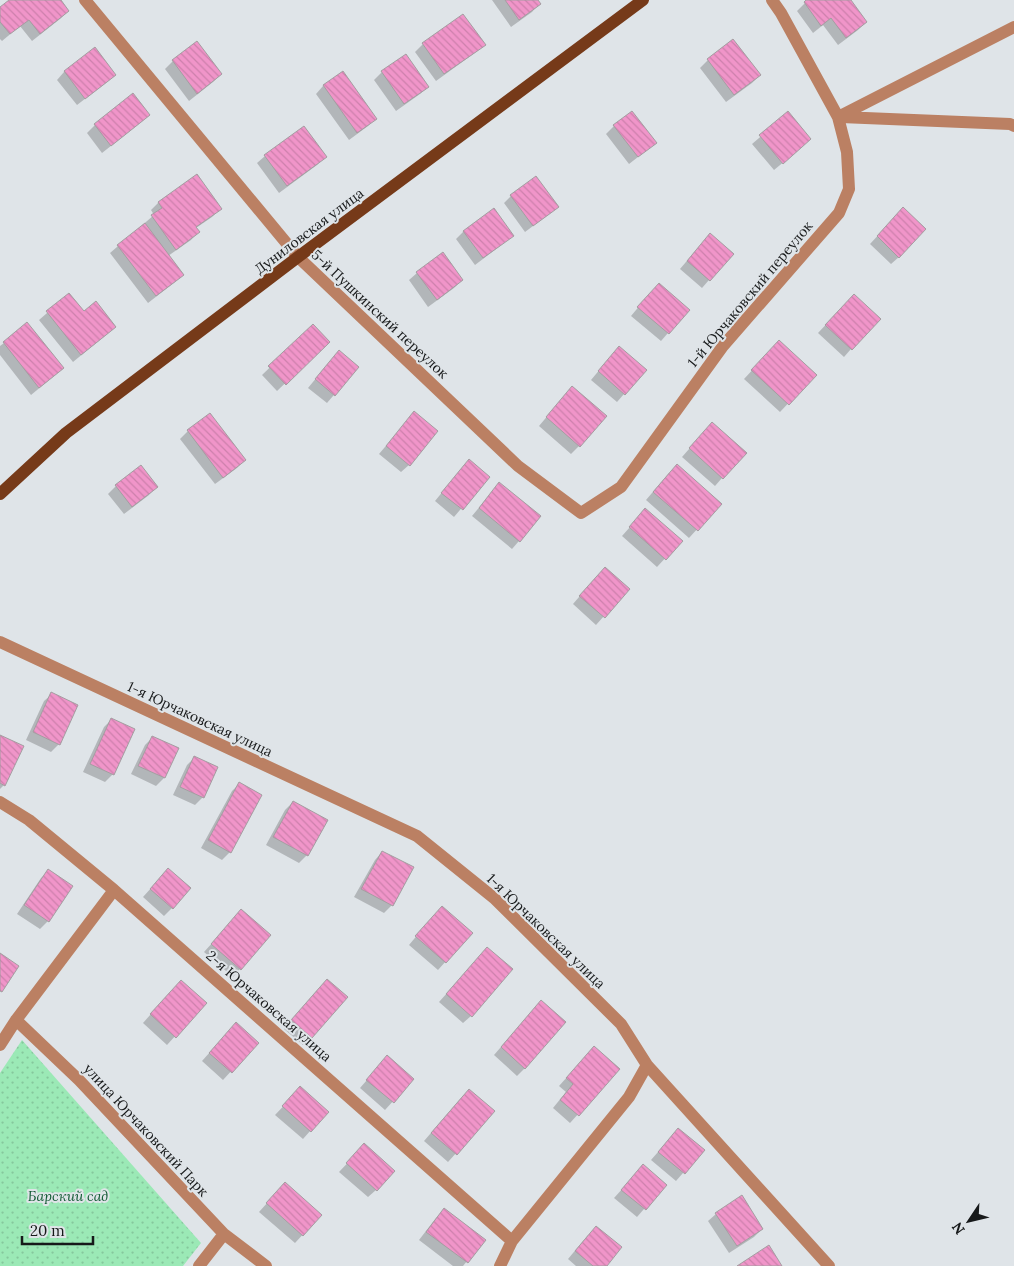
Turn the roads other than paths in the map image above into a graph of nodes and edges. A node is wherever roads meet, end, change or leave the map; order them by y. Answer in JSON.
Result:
{"nodes":[{"id":1,"x":85,"y":0,"type":"edge"},
{"id":2,"x":643,"y":0,"type":"edge"},
{"id":3,"x":772,"y":0,"type":"edge"},
{"id":4,"x":1014,"y":27,"type":"edge"},
{"id":5,"x":838,"y":117,"type":"junction"},
{"id":6,"x":1014,"y":126,"type":"edge"},
{"id":7,"x":298,"y":257,"type":"junction"},
{"id":8,"x":0,"y":494,"type":"edge"},
{"id":9,"x":581,"y":513,"type":"joint"},
{"id":10,"x":0,"y":642,"type":"edge"},
{"id":11,"x":0,"y":802,"type":"edge"},
{"id":12,"x":114,"y":890,"type":"junction"},
{"id":13,"x":16,"y":1020,"type":"junction"},
{"id":14,"x":0,"y":1045,"type":"edge"},
{"id":15,"x":647,"y":1065,"type":"junction"},
{"id":16,"x":224,"y":1234,"type":"junction"},
{"id":17,"x":512,"y":1241,"type":"junction"},
{"id":18,"x":199,"y":1266,"type":"edge"},
{"id":19,"x":266,"y":1266,"type":"edge"},
{"id":20,"x":500,"y":1266,"type":"edge"},
{"id":21,"x":829,"y":1266,"type":"edge"}],
"edges":[{"from":1,"to":7,"type":"street","name":"5-й Пушкинский переулок"},
{"from":2,"to":7,"type":"main road","name":"Дуниловская улица"},
{"from":3,"to":5,"type":"street","name":"1-й Юрчаковский переулок"},
{"from":4,"to":5,"type":"street"},
{"from":5,"to":6,"type":"street"},
{"from":5,"to":9,"type":"street","name":"1-й Юрчаковский переулок"},
{"from":7,"to":8,"type":"main road","name":"Дуниловская улица"},
{"from":7,"to":9,"type":"street","name":"5-й Пушкинский переулок"},
{"from":10,"to":15,"type":"street","name":"1-я Юрчаковская улица"},
{"from":11,"to":12,"type":"street","name":"2-я Юрчаковская улица"},
{"from":12,"to":13,"type":"street"},
{"from":12,"to":17,"type":"street","name":"2-я Юрчаковская улица"},
{"from":13,"to":14,"type":"street"},
{"from":13,"to":16,"type":"street","name":"улица Юрчаковский Парк"},
{"from":15,"to":17,"type":"street"},
{"from":15,"to":21,"type":"street","name":"1-я Юрчаковская улица"},
{"from":16,"to":18,"type":"street"},
{"from":16,"to":19,"type":"street"},
{"from":17,"to":20,"type":"street"}]}
